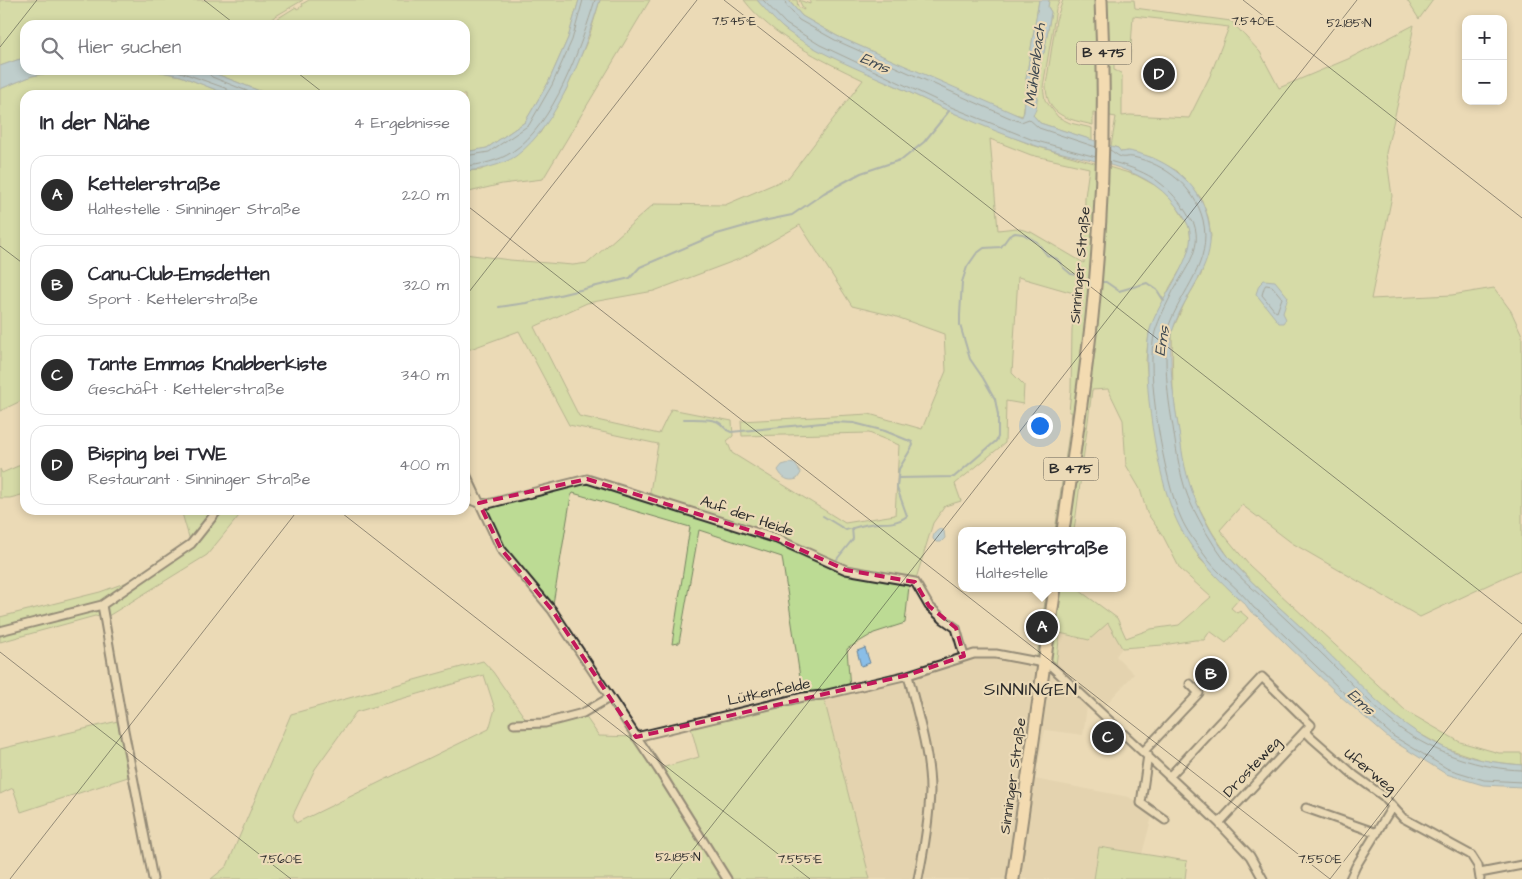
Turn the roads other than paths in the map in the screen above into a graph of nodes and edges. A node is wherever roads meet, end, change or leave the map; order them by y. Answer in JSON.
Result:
{"nodes":[{"id":1,"x":1102,"y":0,"type":"edge"},
{"id":2,"x":470,"y":483,"type":"edge"},
{"id":3,"x":470,"y":500,"type":"edge"},
{"id":4,"x":479,"y":503,"type":"junction"},
{"id":5,"x":214,"y":515,"type":"edge"},
{"id":6,"x":1064,"y":527,"type":"edge"},
{"id":7,"x":1054,"y":592,"type":"edge"},
{"id":8,"x":102,"y":605,"type":"junction"},
{"id":9,"x":0,"y":631,"type":"edge"},
{"id":10,"x":964,"y":656,"type":"junction"},
{"id":11,"x":1044,"y":664,"type":"junction"},
{"id":12,"x":908,"y":674,"type":"junction"},
{"id":13,"x":1190,"y":684,"type":"dead end"},
{"id":14,"x":609,"y":698,"type":"junction"},
{"id":15,"x":514,"y":724,"type":"dead end"},
{"id":16,"x":1305,"y":731,"type":"junction"},
{"id":17,"x":636,"y":737,"type":"junction"},
{"id":18,"x":1146,"y":753,"type":"junction"},
{"id":19,"x":1170,"y":776,"type":"junction"},
{"id":20,"x":1392,"y":807,"type":"junction"},
{"id":21,"x":1306,"y":808,"type":"dead end"},
{"id":22,"x":1165,"y":820,"type":"dead end"},
{"id":23,"x":1219,"y":823,"type":"junction"},
{"id":24,"x":1376,"y":833,"type":"junction"},
{"id":25,"x":1522,"y":865,"type":"edge"},
{"id":26,"x":1480,"y":876,"type":"edge"},
{"id":27,"x":153,"y":879,"type":"edge"},
{"id":28,"x":726,"y":879,"type":"edge"},
{"id":29,"x":918,"y":879,"type":"edge"},
{"id":30,"x":1013,"y":879,"type":"edge"},
{"id":31,"x":1263,"y":879,"type":"edge"},
{"id":32,"x":1350,"y":879,"type":"edge"}],
"edges":[{"from":1,"to":6,"type":"main road","name":"Sinninger Straße","number":"B 475"},
{"from":2,"to":4,"type":"street"},
{"from":3,"to":4,"type":"street","name":"Auf der Heide"},
{"from":4,"to":10,"type":"street","name":"Auf der Heide"},
{"from":4,"to":14,"type":"street"},
{"from":5,"to":8,"type":"street"},
{"from":7,"to":11,"type":"main road","name":"Sinninger Straße"},
{"from":8,"to":9,"type":"street"},
{"from":8,"to":27,"type":"street"},
{"from":10,"to":11,"type":"street","name":"Lütkenfelde"},
{"from":10,"to":12,"type":"street","name":"Lütkenfelde"},
{"from":11,"to":18,"type":"street"},
{"from":11,"to":30,"type":"main road","name":"Sinninger Straße"},
{"from":12,"to":17,"type":"street","name":"Lütkenfelde"},
{"from":12,"to":29,"type":"street"},
{"from":13,"to":18,"type":"street"},
{"from":14,"to":15,"type":"street"},
{"from":14,"to":17,"type":"street"},
{"from":16,"to":19,"type":"street","name":"Uferweg"},
{"from":16,"to":20,"type":"street","name":"Uferweg"},
{"from":16,"to":23,"type":"street","name":"Drosteweg"},
{"from":17,"to":28,"type":"street"},
{"from":18,"to":19,"type":"street"},
{"from":18,"to":22,"type":"street"},
{"from":19,"to":23,"type":"street"},
{"from":20,"to":24,"type":"street"},
{"from":20,"to":26,"type":"street","name":"Uferweg"},
{"from":21,"to":24,"type":"street"},
{"from":23,"to":31,"type":"street"},
{"from":24,"to":32,"type":"street"},
{"from":25,"to":26,"type":"street","name":"Uferweg"}]}
